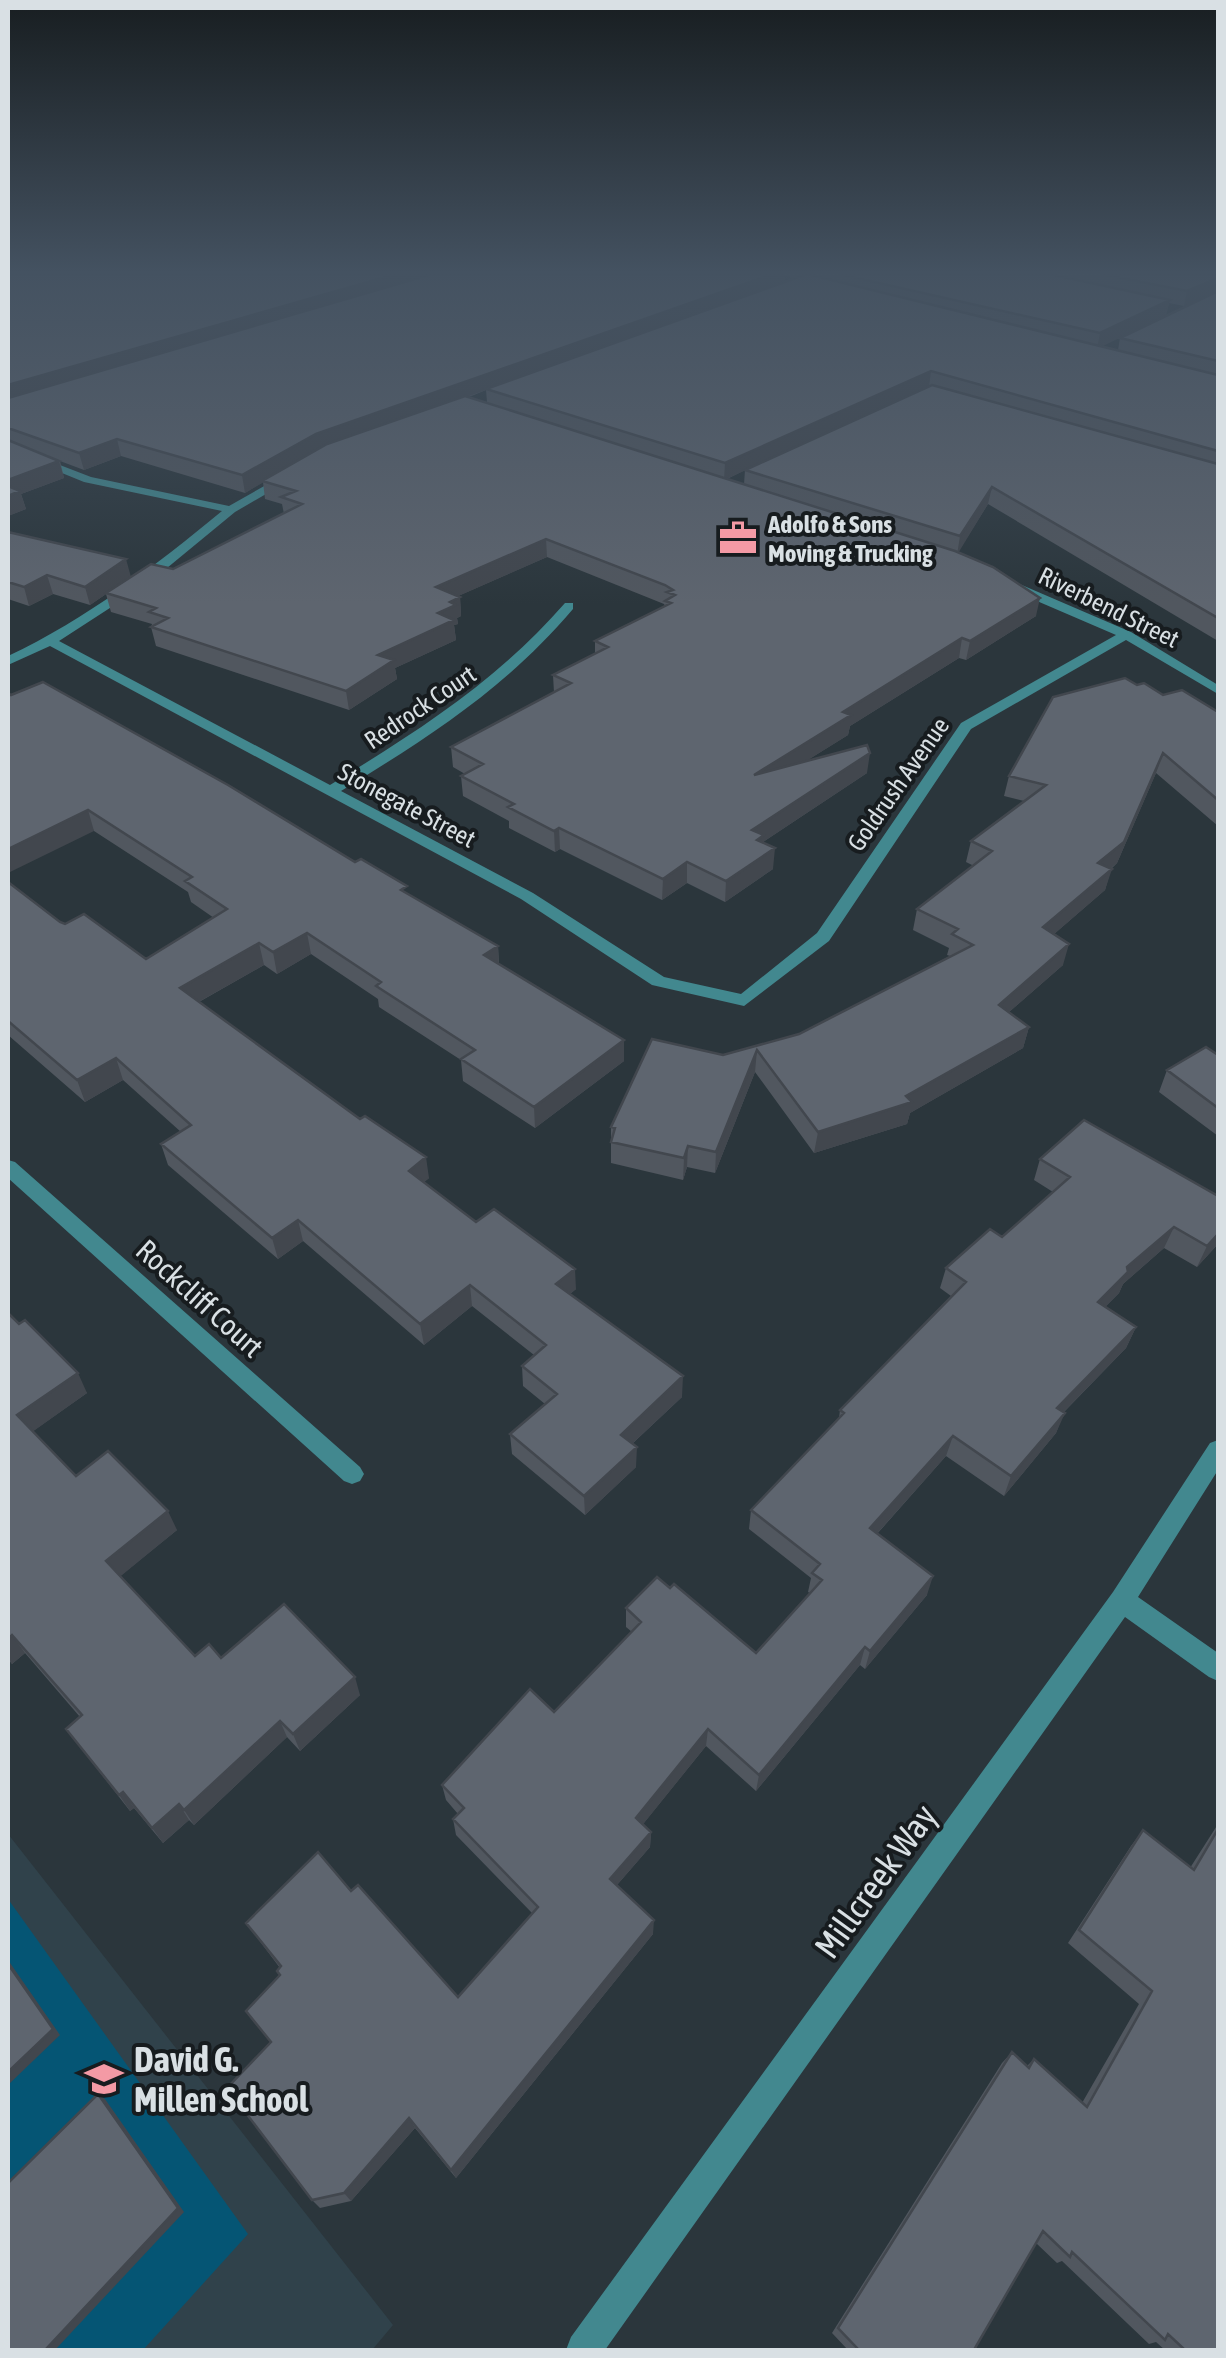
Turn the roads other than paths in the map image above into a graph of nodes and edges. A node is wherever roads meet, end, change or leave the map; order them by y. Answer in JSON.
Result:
{"nodes":[{"id":1,"x":8,"y":448,"type":"edge"},
{"id":2,"x":293,"y":474,"type":"edge"},
{"id":3,"x":231,"y":510,"type":"junction"},
{"id":4,"x":1002,"y":581,"type":"edge"},
{"id":5,"x":569,"y":606,"type":"dead end"},
{"id":6,"x":1126,"y":635,"type":"junction"},
{"id":7,"x":50,"y":641,"type":"junction"},
{"id":8,"x":8,"y":661,"type":"edge"},
{"id":9,"x":1218,"y":690,"type":"edge"},
{"id":10,"x":329,"y":792,"type":"junction"},
{"id":11,"x":744,"y":1000,"type":"joint"},
{"id":12,"x":8,"y":1167,"type":"edge"},
{"id":13,"x":1218,"y":1450,"type":"edge"},
{"id":14,"x":352,"y":1474,"type":"dead end"},
{"id":15,"x":1122,"y":1600,"type":"junction"},
{"id":16,"x":1218,"y":1668,"type":"edge"},
{"id":17,"x":584,"y":2350,"type":"edge"}],
"edges":[{"from":1,"to":3,"type":"street"},
{"from":2,"to":3,"type":"street"},
{"from":3,"to":7,"type":"street"},
{"from":4,"to":6,"type":"street","name":"Riverbend Street"},
{"from":5,"to":10,"type":"street","name":"Redrock Court"},
{"from":6,"to":9,"type":"street","name":"Riverbend Street"},
{"from":6,"to":11,"type":"street","name":"Goldrush Avenue"},
{"from":7,"to":8,"type":"street"},
{"from":7,"to":10,"type":"street","name":"Stonegate Street"},
{"from":10,"to":11,"type":"street","name":"Stonegate Street"},
{"from":12,"to":14,"type":"street","name":"Rockcliff Court"},
{"from":13,"to":15,"type":"street","name":"Millcreek Way"},
{"from":15,"to":16,"type":"street"},
{"from":15,"to":17,"type":"street","name":"Millcreek Way"}]}
